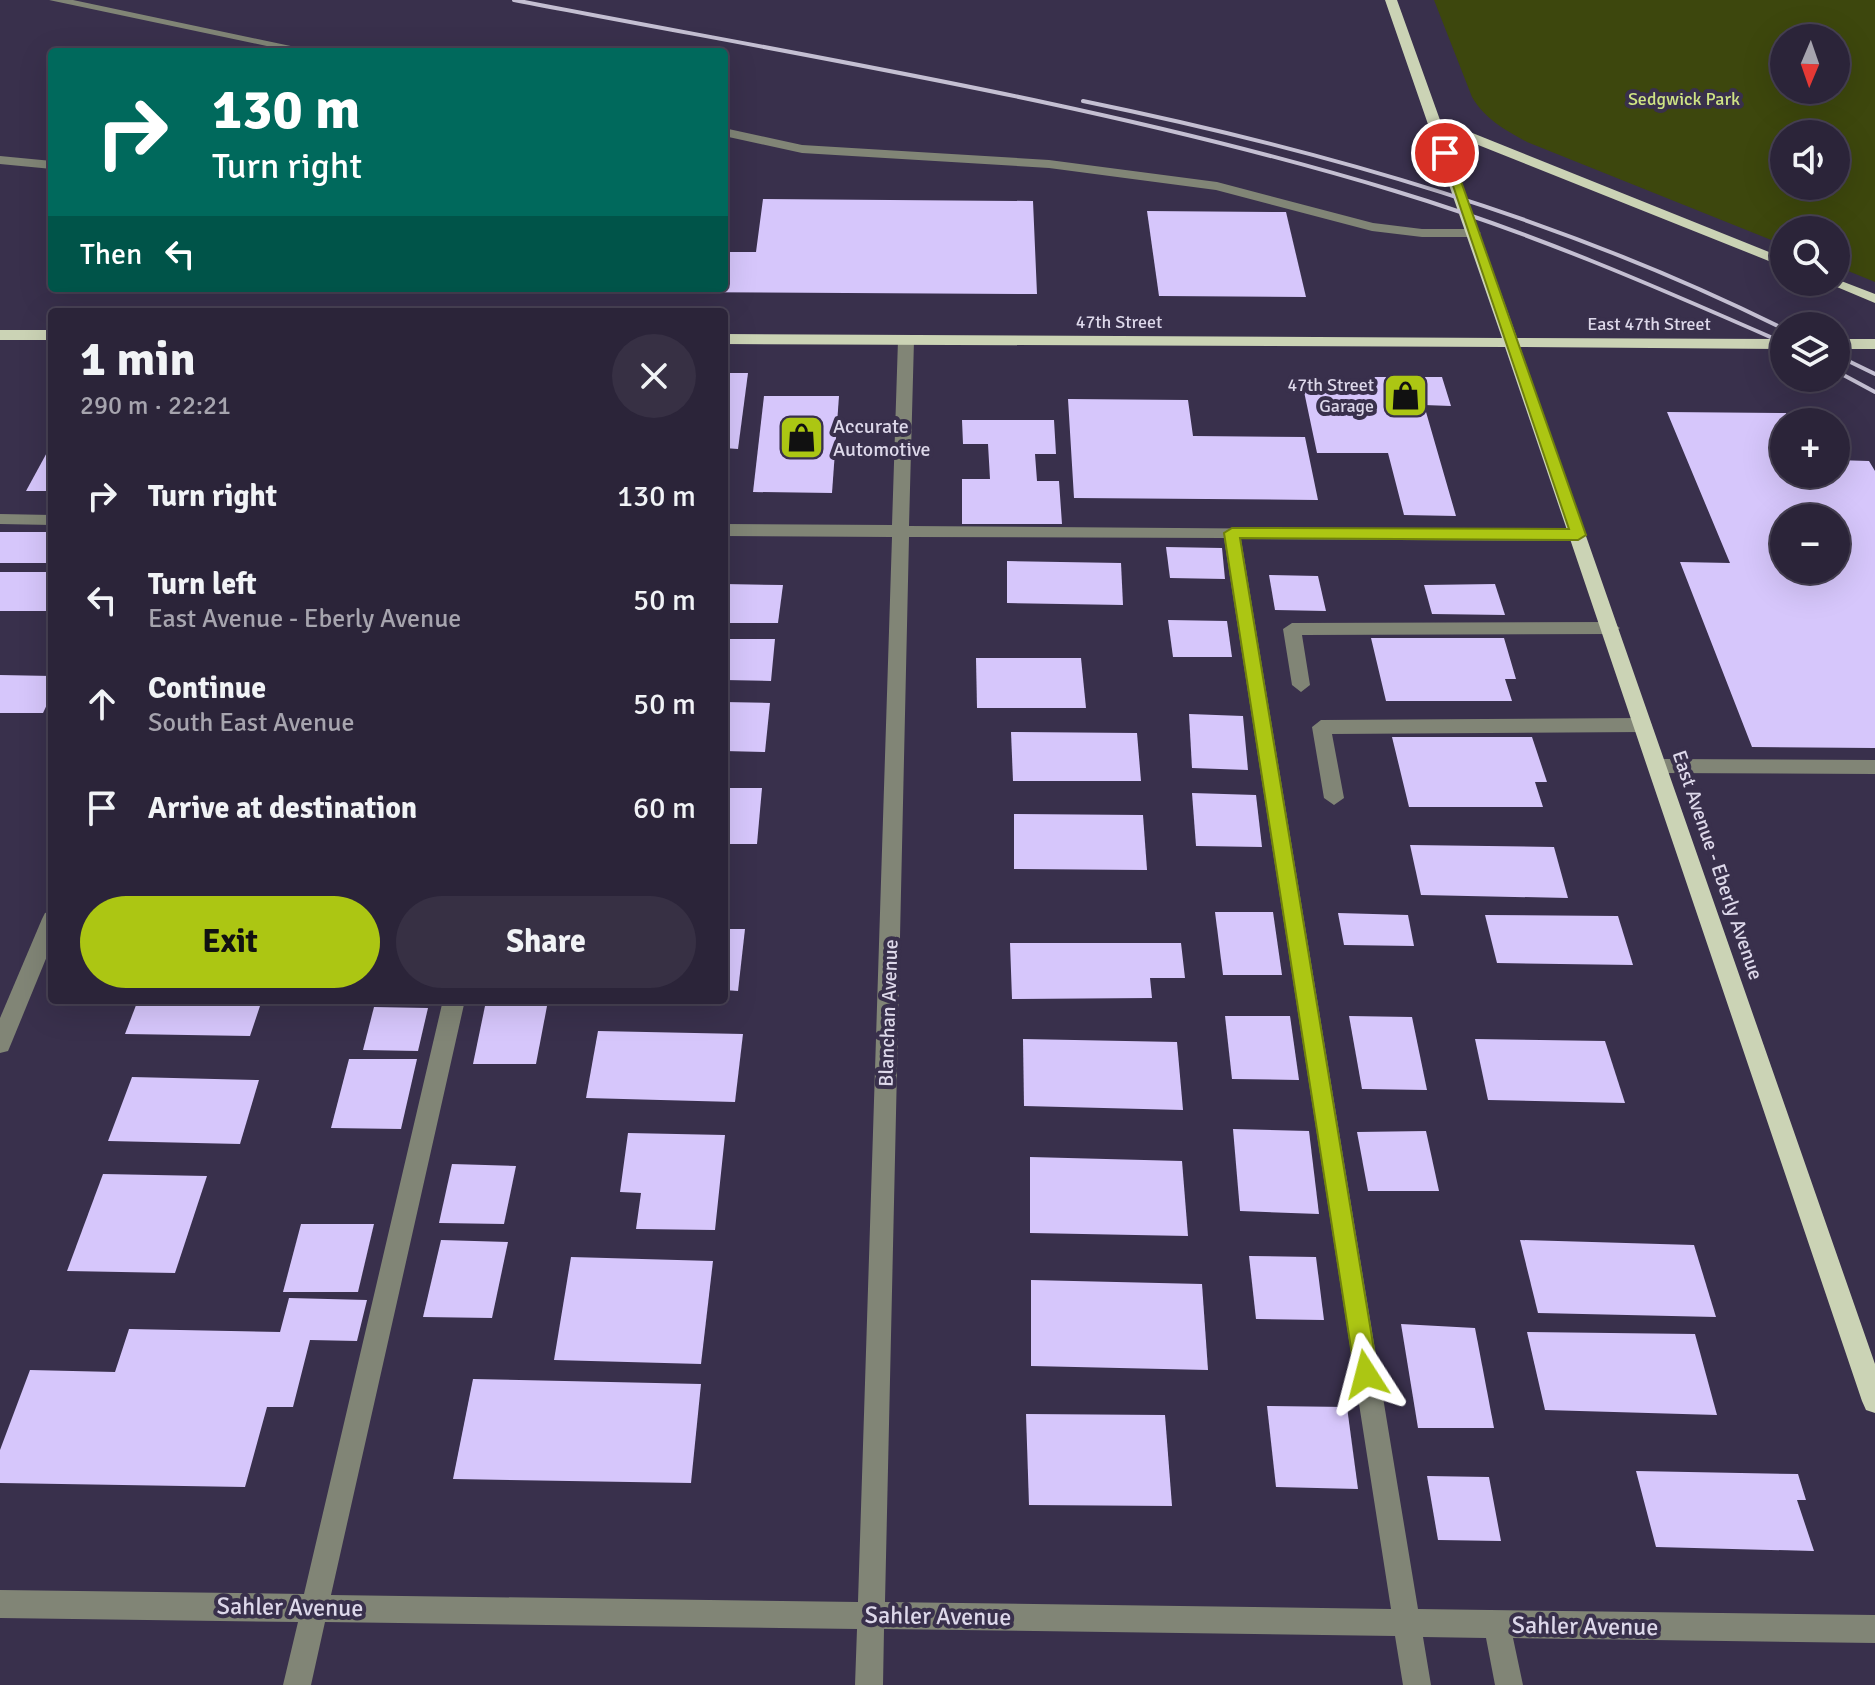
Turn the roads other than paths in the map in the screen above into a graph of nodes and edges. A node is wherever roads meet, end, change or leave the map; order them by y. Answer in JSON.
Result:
{"nodes":[{"id":1,"x":55,"y":0,"type":"edge"},
{"id":2,"x":1391,"y":0,"type":"edge"},
{"id":3,"x":293,"y":48,"type":"edge"},
{"id":4,"x":1435,"y":123,"type":"junction"},
{"id":5,"x":728,"y":133,"type":"edge"},
{"id":6,"x":0,"y":160,"type":"edge"},
{"id":7,"x":48,"y":165,"type":"edge"},
{"id":8,"x":1474,"y":233,"type":"junction"},
{"id":9,"x":1770,"y":257,"type":"edge"},
{"id":10,"x":1850,"y":289,"type":"edge"},
{"id":11,"x":1875,"y":299,"type":"edge"},
{"id":12,"x":0,"y":335,"type":"edge"},
{"id":13,"x":48,"y":335,"type":"edge"},
{"id":14,"x":728,"y":339,"type":"edge"},
{"id":15,"x":906,"y":340,"type":"junction"},
{"id":16,"x":1514,"y":344,"type":"junction"},
{"id":17,"x":1770,"y":344,"type":"edge"},
{"id":18,"x":1850,"y":344,"type":"edge"},
{"id":19,"x":1875,"y":344,"type":"edge"},
{"id":20,"x":0,"y":519,"type":"edge"},
{"id":21,"x":48,"y":520,"type":"edge"},
{"id":22,"x":728,"y":530,"type":"edge"},
{"id":23,"x":901,"y":532,"type":"junction"},
{"id":24,"x":1232,"y":533,"type":"junction"},
{"id":25,"x":1578,"y":535,"type":"junction"},
{"id":26,"x":1611,"y":628,"type":"junction"},
{"id":27,"x":1301,"y":685,"type":"dead end"},
{"id":28,"x":1643,"y":725,"type":"junction"},
{"id":29,"x":1659,"y":766,"type":"junction"},
{"id":30,"x":1875,"y":767,"type":"edge"},
{"id":31,"x":1334,"y":798,"type":"dead end"},
{"id":32,"x":48,"y":929,"type":"edge"},
{"id":33,"x":453,"y":1004,"type":"edge"},
{"id":34,"x":0,"y":1044,"type":"edge"},
{"id":35,"x":1875,"y":1401,"type":"edge"},
{"id":36,"x":0,"y":1604,"type":"edge"},
{"id":37,"x":315,"y":1608,"type":"junction"},
{"id":38,"x":872,"y":1616,"type":"junction"},
{"id":39,"x":1406,"y":1623,"type":"junction"},
{"id":40,"x":1497,"y":1625,"type":"junction"},
{"id":41,"x":1875,"y":1629,"type":"edge"},
{"id":42,"x":297,"y":1685,"type":"edge"},
{"id":43,"x":869,"y":1685,"type":"edge"},
{"id":44,"x":1417,"y":1685,"type":"edge"},
{"id":45,"x":1509,"y":1685,"type":"edge"}],
"edges":[{"from":1,"to":3,"type":"street"},
{"from":2,"to":4,"type":"main road","name":"East Avenue - Eberly Avenue"},
{"from":4,"to":8,"type":"main road","name":"East Avenue - Eberly Avenue"},
{"from":4,"to":9,"type":"main road"},
{"from":5,"to":8,"type":"street"},
{"from":6,"to":7,"type":"street"},
{"from":8,"to":16,"type":"main road","name":"East Avenue - Eberly Avenue"},
{"from":10,"to":11,"type":"main road"},
{"from":12,"to":13,"type":"main road"},
{"from":14,"to":15,"type":"main road","name":"47th Street"},
{"from":15,"to":16,"type":"main road","name":"47th Street"},
{"from":15,"to":23,"type":"street","name":"Blanchan Avenue"},
{"from":16,"to":17,"type":"main road","name":"East 47th Street"},
{"from":16,"to":25,"type":"main road","name":"East Avenue - Eberly Avenue"},
{"from":18,"to":19,"type":"main road"},
{"from":20,"to":21,"type":"street"},
{"from":22,"to":23,"type":"street"},
{"from":23,"to":24,"type":"street"},
{"from":23,"to":38,"type":"street","name":"Blanchan Avenue"},
{"from":24,"to":25,"type":"street"},
{"from":24,"to":39,"type":"street"},
{"from":25,"to":26,"type":"main road","name":"East Avenue - Eberly Avenue"},
{"from":26,"to":27,"type":"street"},
{"from":26,"to":28,"type":"main road","name":"East Avenue - Eberly Avenue"},
{"from":28,"to":29,"type":"main road","name":"East Avenue - Eberly Avenue"},
{"from":28,"to":31,"type":"street"},
{"from":29,"to":30,"type":"street"},
{"from":29,"to":35,"type":"main road","name":"East Avenue - Eberly Avenue"},
{"from":32,"to":34,"type":"street"},
{"from":33,"to":37,"type":"street"},
{"from":36,"to":37,"type":"street","name":"Sahler Avenue"},
{"from":37,"to":38,"type":"street","name":"Sahler Avenue"},
{"from":37,"to":42,"type":"street"},
{"from":38,"to":39,"type":"street","name":"Sahler Avenue"},
{"from":38,"to":43,"type":"street","name":"Blanchan Avenue"},
{"from":39,"to":40,"type":"street","name":"Sahler Avenue"},
{"from":39,"to":44,"type":"street"},
{"from":40,"to":41,"type":"street","name":"Sahler Avenue"},
{"from":40,"to":45,"type":"street"}]}
